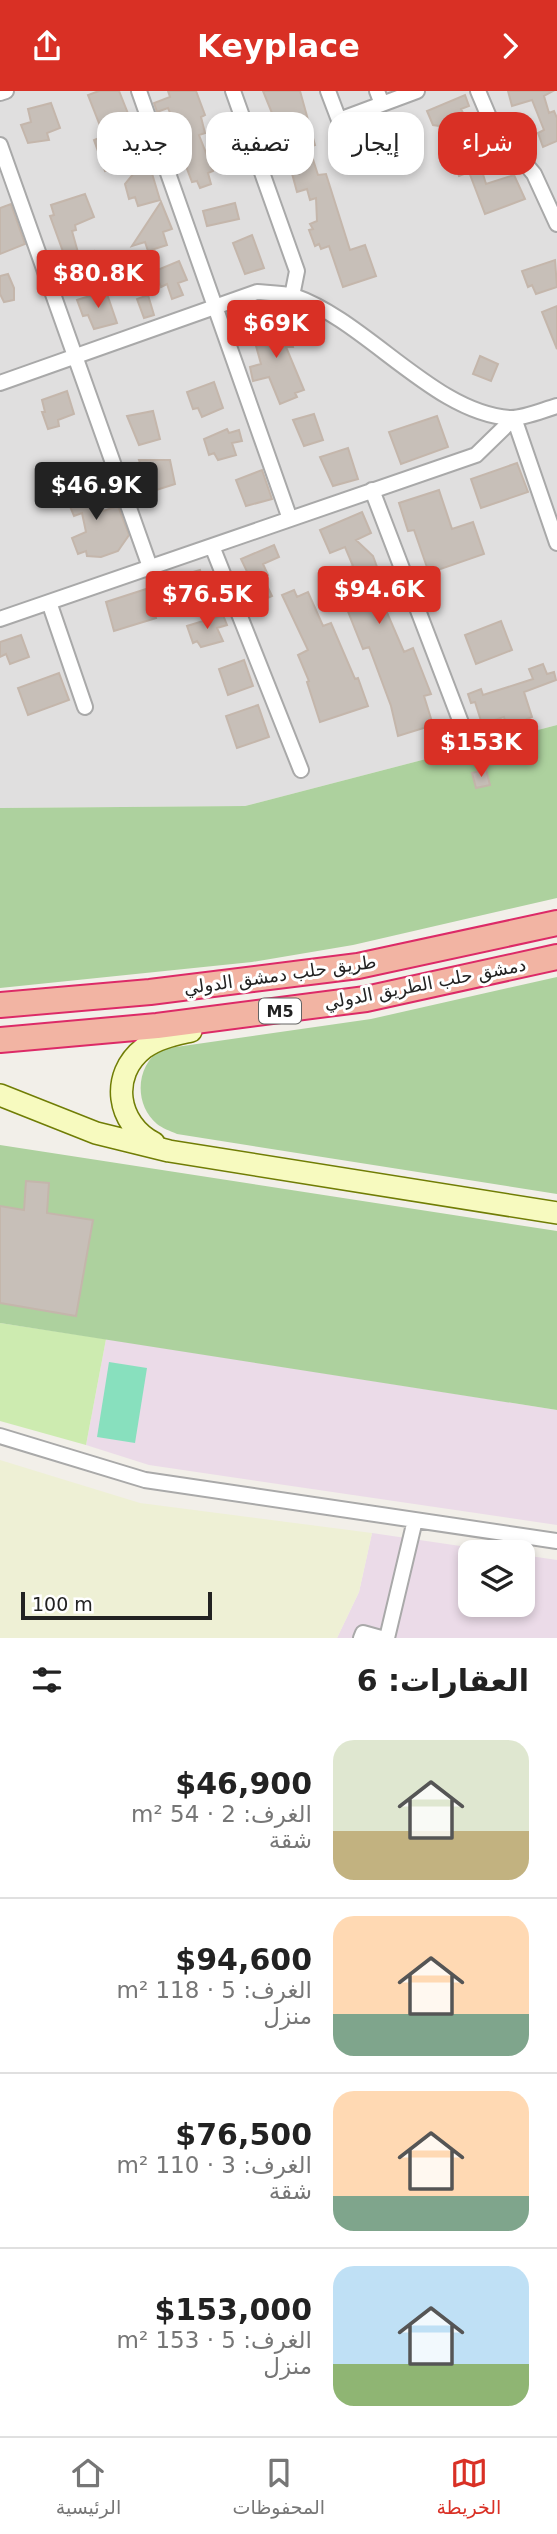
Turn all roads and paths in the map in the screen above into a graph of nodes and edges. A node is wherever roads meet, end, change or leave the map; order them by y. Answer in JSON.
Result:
{"nodes":[{"id":1,"x":6,"y":91,"type":"edge"},
{"id":2,"x":139,"y":91,"type":"edge"},
{"id":3,"x":233,"y":91,"type":"edge"},
{"id":4,"x":328,"y":91,"type":"edge"},
{"id":5,"x":416,"y":91,"type":"edge"},
{"id":6,"x":478,"y":91,"type":"edge"},
{"id":7,"x":0,"y":93,"type":"edge"},
{"id":8,"x":380,"y":98,"type":"edge"},
{"id":9,"x":0,"y":145,"type":"edge"},
{"id":10,"x":557,"y":224,"type":"edge"},
{"id":11,"x":292,"y":296,"type":"junction"},
{"id":12,"x":215,"y":307,"type":"junction"},
{"id":13,"x":75,"y":357,"type":"junction"},
{"id":14,"x":0,"y":383,"type":"edge"},
{"id":15,"x":557,"y":406,"type":"edge"},
{"id":16,"x":514,"y":418,"type":"junction"},
{"id":17,"x":372,"y":491,"type":"junction"},
{"id":18,"x":290,"y":519,"type":"junction"},
{"id":19,"x":557,"y":543,"type":"edge"},
{"id":20,"x":212,"y":546,"type":"junction"},
{"id":21,"x":150,"y":567,"type":"junction"},
{"id":22,"x":49,"y":602,"type":"junction"},
{"id":23,"x":0,"y":619,"type":"edge"},
{"id":24,"x":85,"y":707,"type":"dead end"},
{"id":25,"x":468,"y":741,"type":"dead end"},
{"id":26,"x":301,"y":770,"type":"dead end"},
{"id":27,"x":557,"y":923,"type":"edge"},
{"id":28,"x":557,"y":957,"type":"edge"},
{"id":29,"x":0,"y":1005,"type":"edge"},
{"id":30,"x":258,"y":1014,"type":"junction"},
{"id":31,"x":0,"y":1040,"type":"edge"},
{"id":32,"x":0,"y":1095,"type":"edge"},
{"id":33,"x":169,"y":1151,"type":"junction"},
{"id":34,"x":557,"y":1213,"type":"edge"},
{"id":35,"x":0,"y":1436,"type":"edge"},
{"id":36,"x":415,"y":1520,"type":"junction"},
{"id":37,"x":557,"y":1541,"type":"edge"},
{"id":38,"x":361,"y":1638,"type":"edge"},
{"id":39,"x":381,"y":1638,"type":"edge"},
{"id":40,"x":387,"y":1638,"type":"edge"}],
"edges":[{"from":1,"to":7,"type":"street"},
{"from":2,"to":12,"type":"street"},
{"from":3,"to":11,"type":"street"},
{"from":4,"to":8,"type":"street"},
{"from":5,"to":8,"type":"street"},
{"from":6,"to":10,"type":"street"},
{"from":9,"to":13,"type":"street"},
{"from":11,"to":12,"type":"street"},
{"from":11,"to":16,"type":"street"},
{"from":12,"to":13,"type":"street"},
{"from":12,"to":18,"type":"street"},
{"from":13,"to":14,"type":"street"},
{"from":13,"to":21,"type":"street"},
{"from":15,"to":16,"type":"street"},
{"from":16,"to":17,"type":"street"},
{"from":16,"to":19,"type":"street"},
{"from":17,"to":18,"type":"street"},
{"from":17,"to":25,"type":"street"},
{"from":18,"to":20,"type":"street"},
{"from":20,"to":21,"type":"street"},
{"from":20,"to":26,"type":"street"},
{"from":21,"to":22,"type":"street"},
{"from":22,"to":23,"type":"street"},
{"from":22,"to":24,"type":"street"},
{"from":27,"to":29,"type":"highway","name":"طريق حلب دمشق الدولي","number":"M5"},
{"from":28,"to":30,"type":"highway","name":"دمشق حلب الطريق الدولي","number":"M5"},
{"from":30,"to":31,"type":"highway","name":"دمشق حلب الطريق الدولي","number":"M5"},
{"from":30,"to":33,"type":"main road"},
{"from":32,"to":33,"type":"main road"},
{"from":33,"to":34,"type":"main road"},
{"from":35,"to":36,"type":"street"},
{"from":36,"to":37,"type":"street"},
{"from":36,"to":40,"type":"street"},
{"from":38,"to":39,"type":"street"}]}
